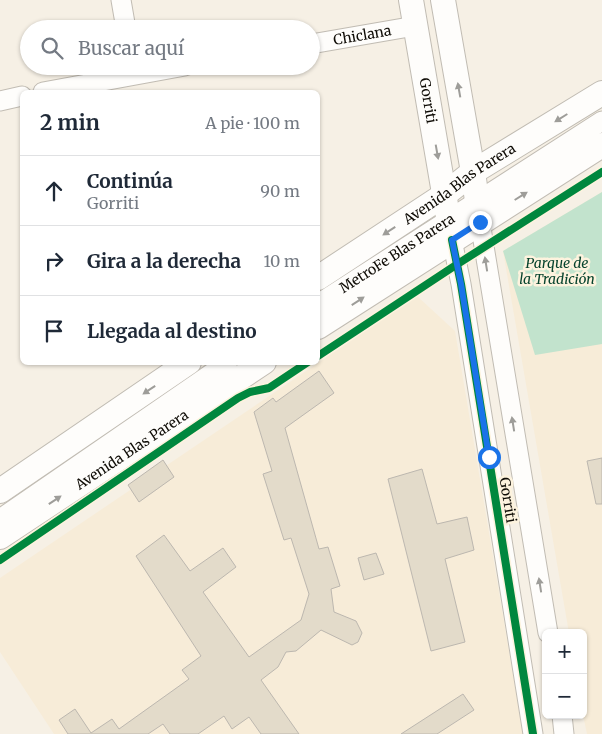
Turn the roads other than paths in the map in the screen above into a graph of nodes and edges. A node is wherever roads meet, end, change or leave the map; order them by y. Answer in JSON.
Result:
{"nodes":[{"id":1,"x":121,"y":0,"type":"edge"},
{"id":2,"x":411,"y":0,"type":"edge"},
{"id":3,"x":443,"y":0,"type":"edge"},
{"id":4,"x":124,"y":20,"type":"edge"},
{"id":5,"x":415,"y":26,"type":"junction"},
{"id":6,"x":320,"y":42,"type":"edge"},
{"id":7,"x":147,"y":75,"type":"edge"},
{"id":8,"x":134,"y":78,"type":"edge"},
{"id":9,"x":56,"y":90,"type":"edge"},
{"id":10,"x":602,"y":93,"type":"edge"},
{"id":11,"x":20,"y":96,"type":"edge"},
{"id":12,"x":0,"y":101,"type":"edge"},
{"id":13,"x":602,"y":121,"type":"edge"},
{"id":14,"x":602,"y":145,"type":"edge"},
{"id":15,"x":474,"y":172,"type":"junction"},
{"id":16,"x":444,"y":195,"type":"junction"},
{"id":17,"x":478,"y":211,"type":"junction"},
{"id":18,"x":450,"y":229,"type":"junction"},
{"id":19,"x":320,"y":277,"type":"edge"},
{"id":20,"x":320,"y":303,"type":"edge"},
{"id":21,"x":320,"y":326,"type":"edge"},
{"id":22,"x":221,"y":365,"type":"edge"},
{"id":23,"x":248,"y":365,"type":"edge"},
{"id":24,"x":200,"y":374,"type":"edge"},
{"id":25,"x":2,"y":485,"type":"edge"},
{"id":26,"x":0,"y":519,"type":"edge"},
{"id":27,"x":530,"y":529,"type":"junction"},
{"id":28,"x":501,"y":533,"type":"junction"},
{"id":29,"x":0,"y":537,"type":"edge"},
{"id":30,"x":547,"y":629,"type":"edge"},
{"id":31,"x":562,"y":719,"type":"edge"},
{"id":32,"x":533,"y":734,"type":"edge"},
{"id":33,"x":564,"y":734,"type":"edge"}],
"edges":[{"from":1,"to":4,"type":"street"},
{"from":2,"to":5,"type":"main road","name":"Gorriti"},
{"from":15,"to":3,"type":"main road","name":"Gorriti","one_way":true},
{"from":5,"to":6,"type":"street","name":"Chiclana"},
{"from":5,"to":16,"type":"main road","name":"Gorriti","one_way":true},
{"from":7,"to":8,"type":"street"},
{"from":8,"to":9,"type":"street"},
{"from":10,"to":15,"type":"main road","name":"Avenida Blas Parera","one_way":true},
{"from":11,"to":12,"type":"street"},
{"from":13,"to":17,"type":"street"},
{"from":17,"to":14,"type":"main road","one_way":true},
{"from":15,"to":16,"type":"main road","name":"Avenida Blas Parera"},
{"from":15,"to":17,"type":"main road","name":"Gorriti"},
{"from":16,"to":18,"type":"main road","name":"Gorriti"},
{"from":16,"to":19,"type":"main road","name":"Avenida Blas Parera","one_way":true},
{"from":17,"to":18,"type":"main road"},
{"from":27,"to":17,"type":"street","name":"Gorriti","one_way":true},
{"from":18,"to":20,"type":"street","name":"MetroFe Blas Parera"},
{"from":21,"to":18,"type":"main road","one_way":true},
{"from":18,"to":28,"type":"street","name":"Gorriti"},
{"from":22,"to":24,"type":"street"},
{"from":23,"to":24,"type":"main road","name":"Avenida Blas Parera"},
{"from":24,"to":25,"type":"main road","name":"Avenida Blas Parera","one_way":true},
{"from":24,"to":26,"type":"street"},
{"from":29,"to":24,"type":"main road","name":"Avenida Blas Parera","one_way":true},
{"from":27,"to":28,"type":"street"},
{"from":30,"to":27,"type":"street","name":"Gorriti","one_way":true},
{"from":28,"to":32,"type":"street","name":"Gorriti"},
{"from":31,"to":33,"type":"street"}]}
